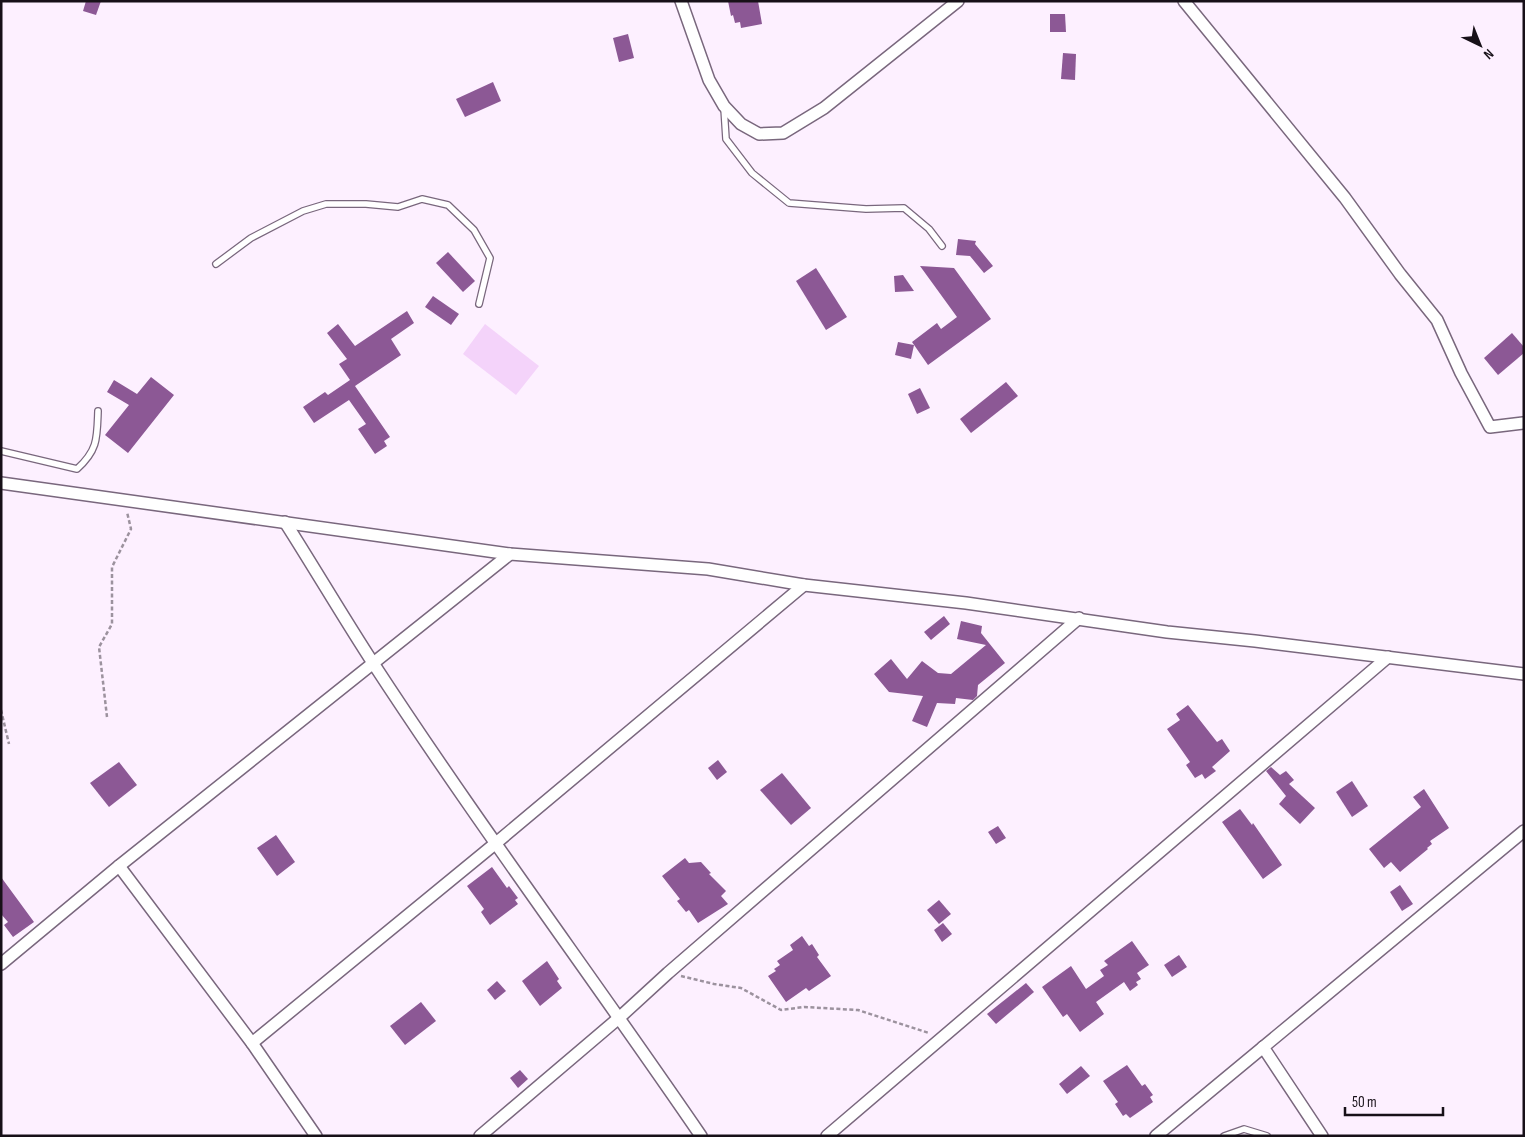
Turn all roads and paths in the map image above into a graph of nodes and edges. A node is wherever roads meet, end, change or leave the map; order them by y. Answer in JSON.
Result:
{"nodes":[{"id":1,"x":681,"y":1,"type":"edge"},
{"id":2,"x":958,"y":1,"type":"edge"},
{"id":3,"x":1184,"y":1,"type":"edge"},
{"id":4,"x":724,"y":106,"type":"junction"},
{"id":5,"x":942,"y":246,"type":"dead end"},
{"id":6,"x":216,"y":264,"type":"dead end"},
{"id":7,"x":479,"y":304,"type":"dead end"},
{"id":8,"x":98,"y":411,"type":"dead end"},
{"id":9,"x":1523,"y":423,"type":"edge"},
{"id":10,"x":1,"y":451,"type":"edge"},
{"id":11,"x":1,"y":483,"type":"edge"},
{"id":12,"x":124,"y":501,"type":"junction"},
{"id":13,"x":285,"y":522,"type":"junction"},
{"id":14,"x":510,"y":554,"type":"junction"},
{"id":15,"x":804,"y":585,"type":"junction"},
{"id":16,"x":1079,"y":618,"type":"junction"},
{"id":17,"x":1388,"y":657,"type":"junction"},
{"id":18,"x":374,"y":664,"type":"junction"},
{"id":19,"x":1524,"y":674,"type":"edge"},
{"id":20,"x":1,"y":710,"type":"edge"},
{"id":21,"x":107,"y":717,"type":"dead end"},
{"id":22,"x":9,"y":744,"type":"dead end"},
{"id":23,"x":1524,"y":831,"type":"edge"},
{"id":24,"x":496,"y":843,"type":"junction"},
{"id":25,"x":119,"y":866,"type":"junction"},
{"id":26,"x":1,"y":964,"type":"edge"},
{"id":27,"x":668,"y":973,"type":"junction"},
{"id":28,"x":620,"y":1017,"type":"junction"},
{"id":29,"x":943,"y":1038,"type":"junction"},
{"id":30,"x":252,"y":1043,"type":"junction"},
{"id":31,"x":1263,"y":1046,"type":"junction"},
{"id":32,"x":316,"y":1136,"type":"edge"},
{"id":33,"x":480,"y":1136,"type":"edge"},
{"id":34,"x":701,"y":1136,"type":"edge"},
{"id":35,"x":827,"y":1136,"type":"edge"},
{"id":36,"x":1156,"y":1136,"type":"edge"},
{"id":37,"x":1224,"y":1136,"type":"edge"},
{"id":38,"x":1267,"y":1136,"type":"edge"},
{"id":39,"x":1322,"y":1136,"type":"edge"}],
"edges":[{"from":1,"to":4,"type":"street"},
{"from":2,"to":4,"type":"street"},
{"from":3,"to":9,"type":"street"},
{"from":4,"to":5,"type":"lane"},
{"from":6,"to":7,"type":"lane"},
{"from":8,"to":10,"type":"lane"},
{"from":11,"to":12,"type":"street"},
{"from":12,"to":13,"type":"street"},
{"from":12,"to":21,"type":"path"},
{"from":13,"to":14,"type":"street"},
{"from":13,"to":18,"type":"street"},
{"from":14,"to":15,"type":"street"},
{"from":14,"to":18,"type":"street"},
{"from":15,"to":16,"type":"street"},
{"from":15,"to":24,"type":"street"},
{"from":16,"to":17,"type":"street"},
{"from":16,"to":27,"type":"street"},
{"from":17,"to":19,"type":"street"},
{"from":17,"to":29,"type":"street"},
{"from":18,"to":24,"type":"street"},
{"from":18,"to":25,"type":"street"},
{"from":20,"to":22,"type":"path"},
{"from":23,"to":31,"type":"street"},
{"from":24,"to":28,"type":"street"},
{"from":24,"to":30,"type":"street"},
{"from":25,"to":26,"type":"street"},
{"from":25,"to":30,"type":"street"},
{"from":27,"to":28,"type":"street"},
{"from":27,"to":29,"type":"path"},
{"from":28,"to":33,"type":"street"},
{"from":28,"to":34,"type":"street"},
{"from":29,"to":35,"type":"street"},
{"from":30,"to":32,"type":"street"},
{"from":31,"to":36,"type":"street"},
{"from":31,"to":39,"type":"street"},
{"from":37,"to":38,"type":"lane"}]}
